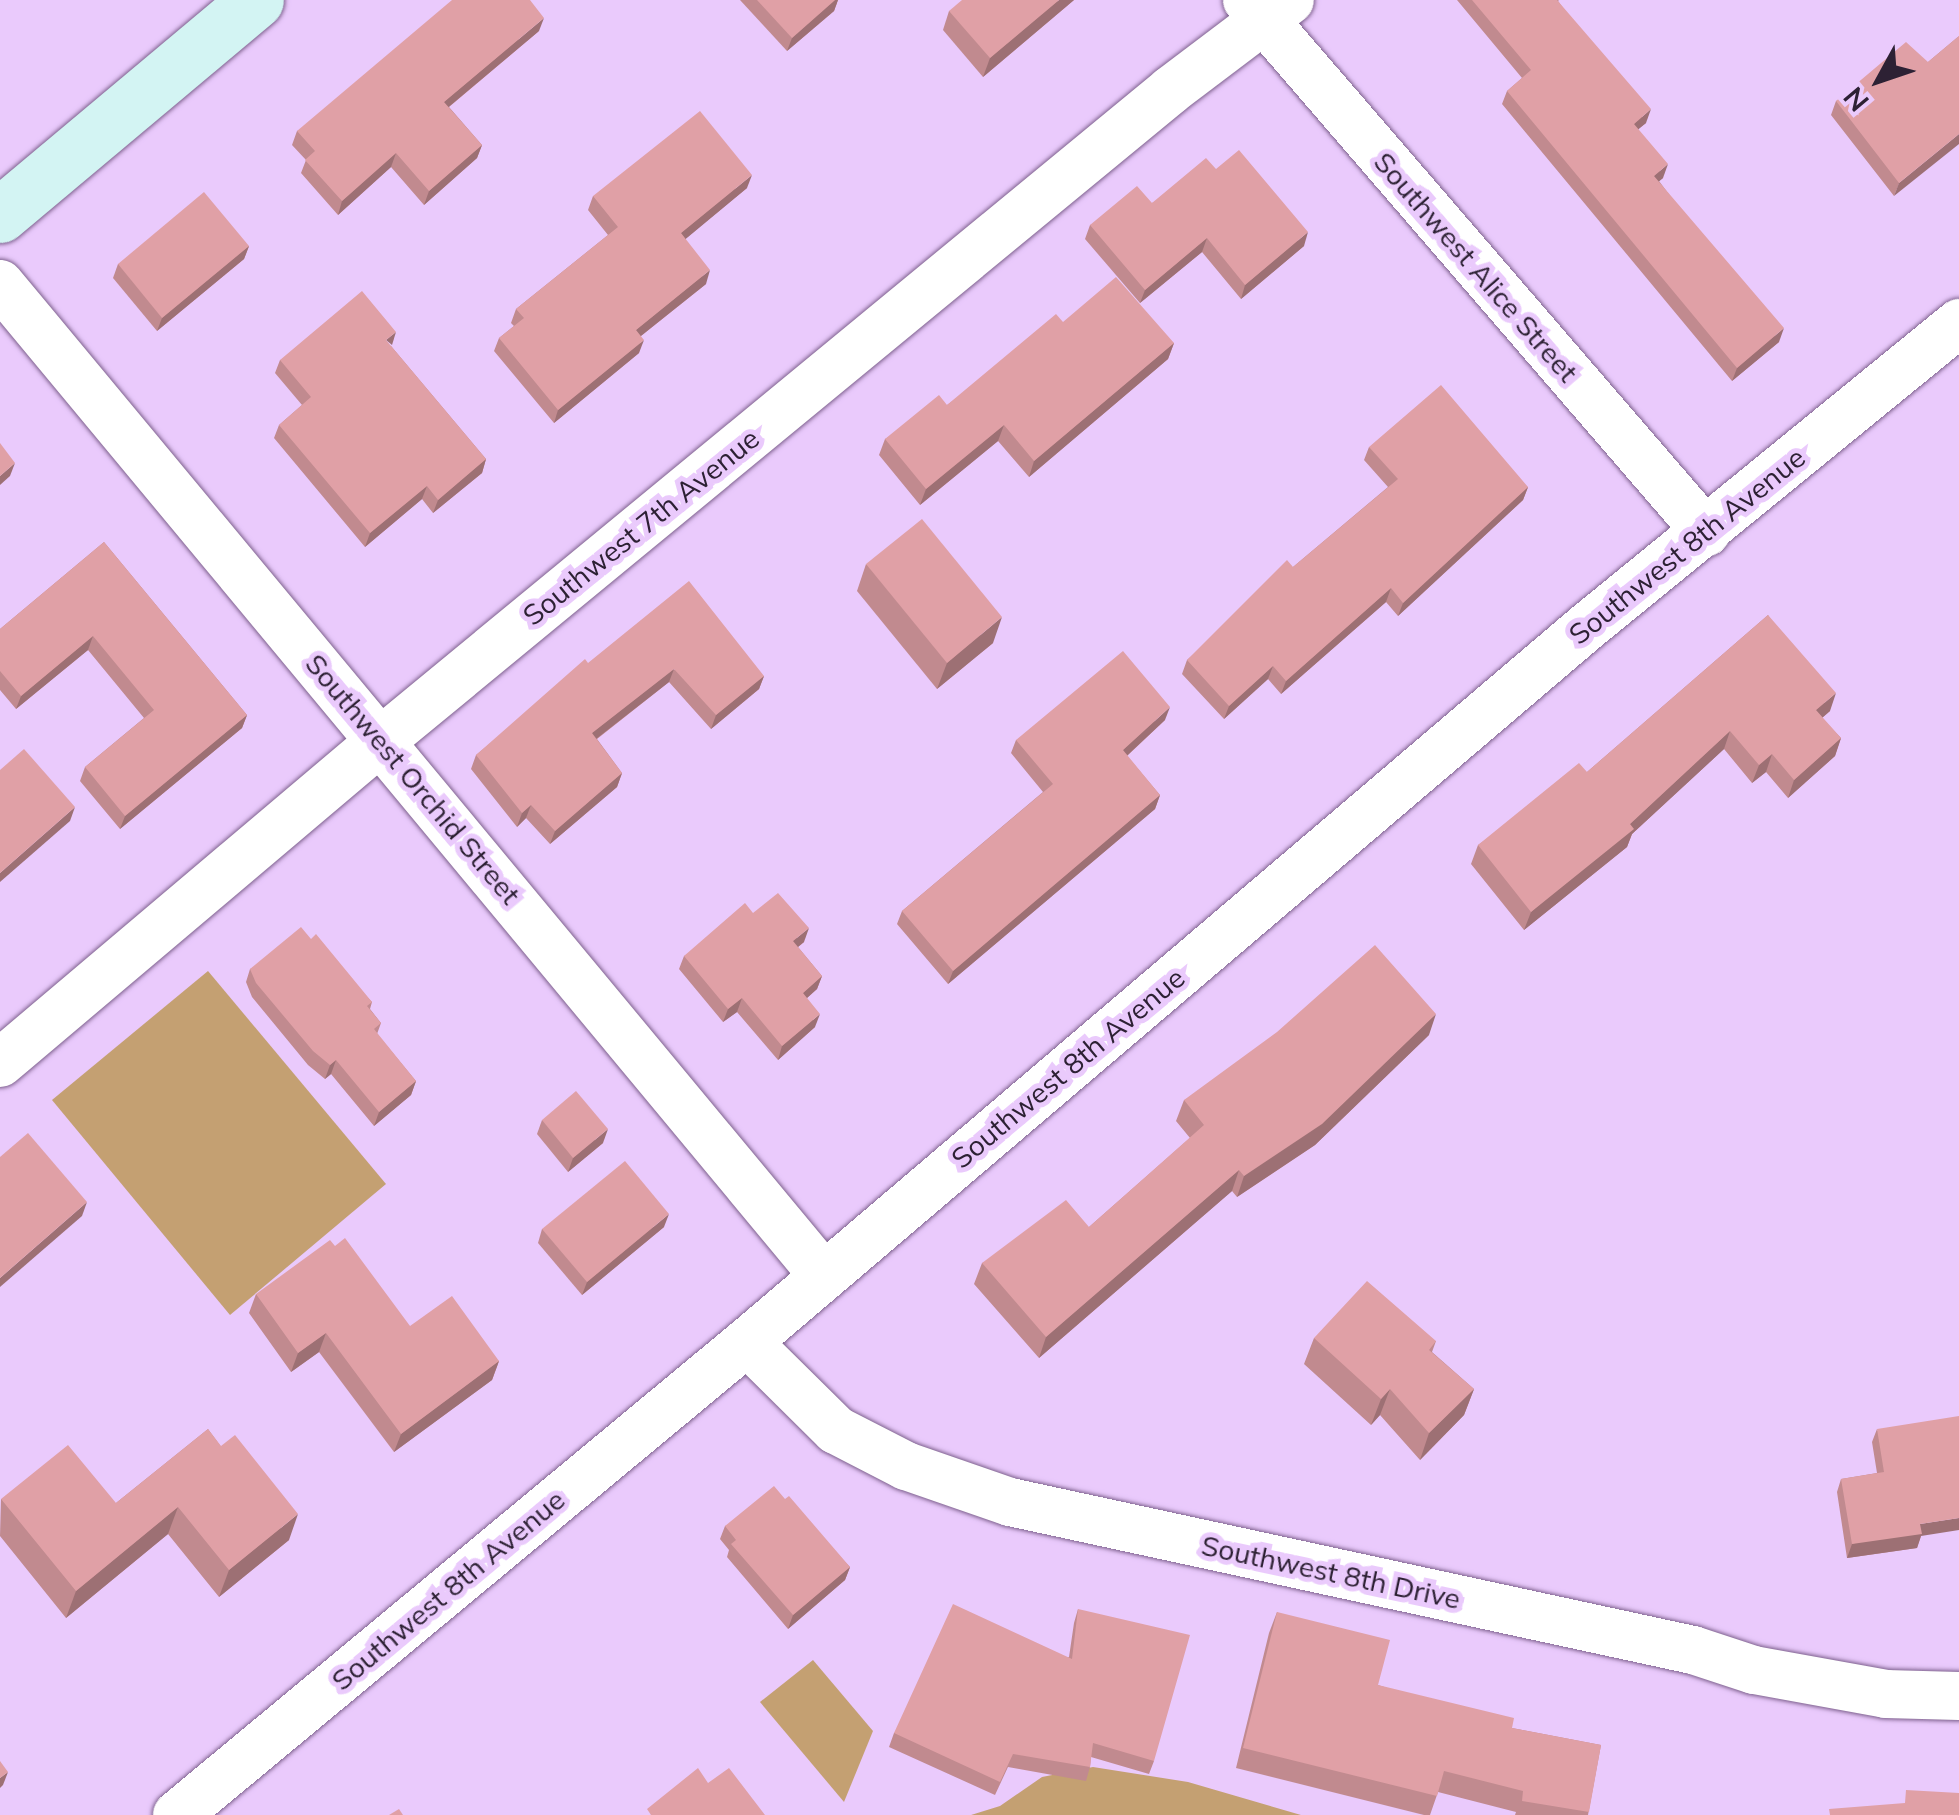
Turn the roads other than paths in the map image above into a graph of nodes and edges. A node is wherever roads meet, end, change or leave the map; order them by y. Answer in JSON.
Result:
{"nodes":[{"id":1,"x":256,"y":0,"type":"edge"},
{"id":2,"x":1267,"y":8,"type":"edge"},
{"id":3,"x":0,"y":215,"type":"edge"},
{"id":4,"x":0,"y":284,"type":"edge"},
{"id":5,"x":1959,"y":323,"type":"edge"},
{"id":6,"x":1706,"y":532,"type":"junction"},
{"id":7,"x":382,"y":740,"type":"junction"},
{"id":8,"x":0,"y":1063,"type":"edge"},
{"id":9,"x":824,"y":1276,"type":"junction"},
{"id":10,"x":748,"y":1342,"type":"junction"},
{"id":11,"x":1959,"y":1696,"type":"edge"},
{"id":12,"x":177,"y":1815,"type":"edge"}],
"edges":[{"from":1,"to":3,"type":"main road"},
{"from":2,"to":6,"type":"street","name":"Southwest Alice Street"},
{"from":2,"to":7,"type":"street","name":"Southwest 7th Avenue"},
{"from":4,"to":7,"type":"street","name":"Southwest Orchid Street"},
{"from":5,"to":6,"type":"street","name":"Southwest 8th Avenue"},
{"from":6,"to":9,"type":"street","name":"Southwest 8th Avenue"},
{"from":7,"to":8,"type":"street","name":"Southwest 7th Avenue"},
{"from":7,"to":9,"type":"street","name":"Southwest Orchid Street"},
{"from":9,"to":10,"type":"street","name":"Southwest 8th Avenue"},
{"from":10,"to":11,"type":"street","name":"Southwest 8th Drive"},
{"from":10,"to":12,"type":"street","name":"Southwest 8th Avenue"}]}
